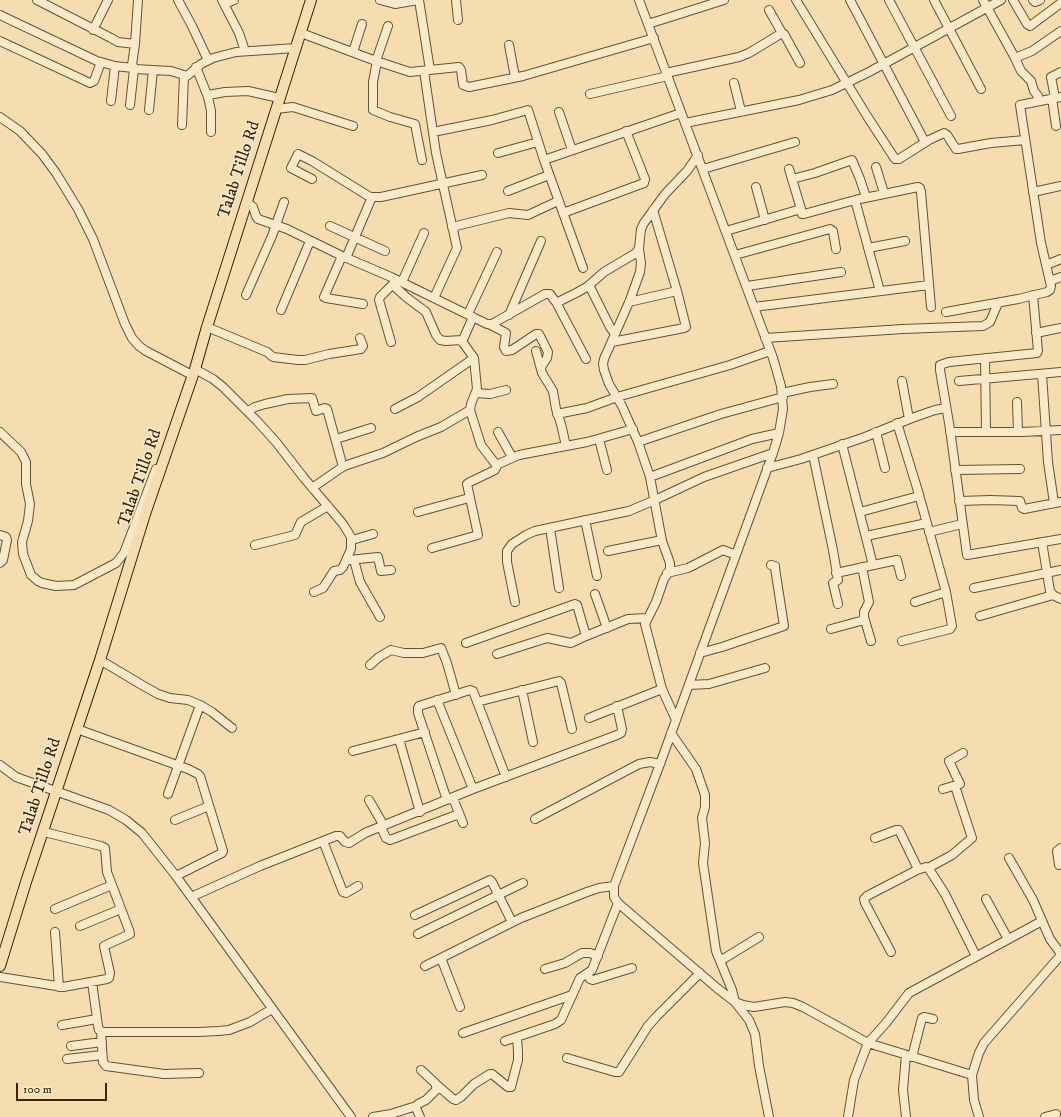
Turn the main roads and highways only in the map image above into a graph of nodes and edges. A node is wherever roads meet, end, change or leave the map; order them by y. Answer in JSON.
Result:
{"nodes":[{"id":1,"x":311,"y":0,"type":"edge"},
{"id":2,"x":0,"y":966,"type":"edge"}],
"edges":[{"from":1,"to":2,"type":"main road","name":"Talab Tillo Rd"}]}
